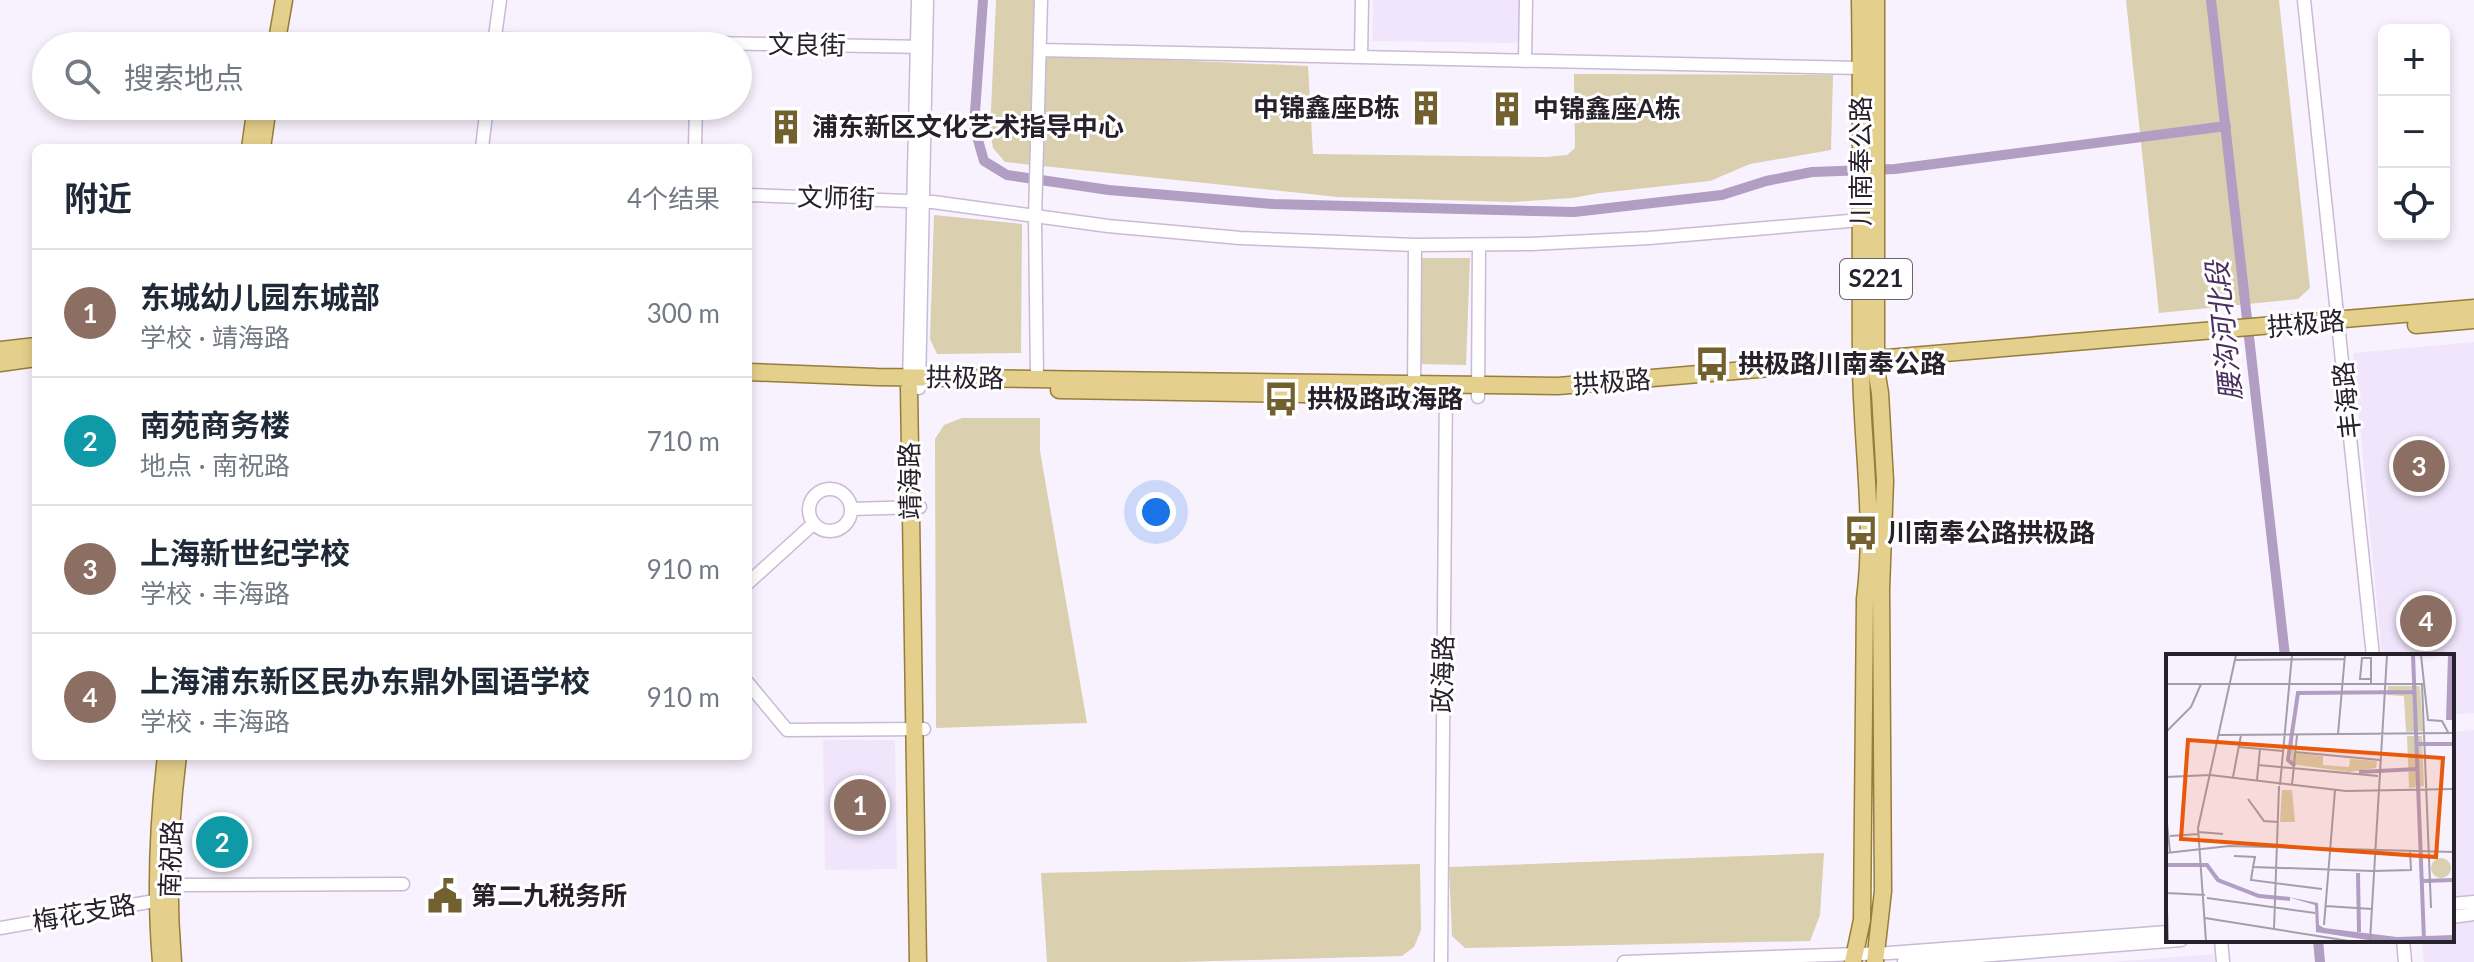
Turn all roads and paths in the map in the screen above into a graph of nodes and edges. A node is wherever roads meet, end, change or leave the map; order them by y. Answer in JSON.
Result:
{"nodes":[{"id":1,"x":272,"y":0,"type":"edge"},
{"id":2,"x":284,"y":0,"type":"edge"},
{"id":3,"x":500,"y":0,"type":"edge"},
{"id":4,"x":918,"y":0,"type":"edge"},
{"id":5,"x":927,"y":0,"type":"edge"},
{"id":6,"x":1041,"y":0,"type":"edge"},
{"id":7,"x":1362,"y":0,"type":"edge"},
{"id":8,"x":1526,"y":0,"type":"edge"},
{"id":9,"x":1860,"y":0,"type":"edge"},
{"id":10,"x":1876,"y":0,"type":"edge"},
{"id":11,"x":2304,"y":0,"type":"edge"},
{"id":12,"x":267,"y":32,"type":"edge"},
{"id":13,"x":278,"y":32,"type":"edge"},
{"id":14,"x":496,"y":32,"type":"edge"},
{"id":15,"x":752,"y":44,"type":"edge"},
{"id":16,"x":922,"y":46,"type":"junction"},
{"id":17,"x":1040,"y":50,"type":"junction"},
{"id":18,"x":1361,"y":57,"type":"junction"},
{"id":19,"x":1525,"y":61,"type":"junction"},
{"id":20,"x":1861,"y":68,"type":"junction"},
{"id":21,"x":254,"y":120,"type":"edge"},
{"id":22,"x":266,"y":120,"type":"edge"},
{"id":23,"x":485,"y":120,"type":"edge"},
{"id":24,"x":696,"y":120,"type":"edge"},
{"id":25,"x":251,"y":144,"type":"edge"},
{"id":26,"x":263,"y":144,"type":"edge"},
{"id":27,"x":482,"y":144,"type":"edge"},
{"id":28,"x":695,"y":144,"type":"edge"},
{"id":29,"x":1869,"y":148,"type":"junction"},
{"id":30,"x":1869,"y":188,"type":"junction"},
{"id":31,"x":752,"y":195,"type":"edge"},
{"id":32,"x":918,"y":201,"type":"junction"},
{"id":33,"x":1035,"y":217,"type":"junction"},
{"id":34,"x":1861,"y":220,"type":"junction"},
{"id":35,"x":1415,"y":245,"type":"junction"},
{"id":36,"x":1479,"y":245,"type":"junction"},
{"id":37,"x":2474,"y":308,"type":"edge"},
{"id":38,"x":2474,"y":320,"type":"edge"},
{"id":39,"x":2339,"y":326,"type":"junction"},
{"id":40,"x":32,"y":346,"type":"edge"},
{"id":41,"x":0,"y":350,"type":"edge"},
{"id":42,"x":32,"y":359,"type":"edge"},
{"id":43,"x":0,"y":363,"type":"edge"},
{"id":44,"x":1869,"y":364,"type":"junction"},
{"id":45,"x":752,"y":372,"type":"edge"},
{"id":46,"x":1037,"y":379,"type":"junction"},
{"id":47,"x":914,"y":382,"type":"junction"},
{"id":48,"x":752,"y":383,"type":"edge"},
{"id":49,"x":1414,"y":391,"type":"junction"},
{"id":50,"x":1446,"y":391,"type":"junction"},
{"id":51,"x":1478,"y":392,"type":"junction"},
{"id":52,"x":915,"y":508,"type":"junction"},
{"id":53,"x":851,"y":509,"type":"junction"},
{"id":54,"x":813,"y":524,"type":"junction"},
{"id":55,"x":752,"y":579,"type":"edge"},
{"id":56,"x":2373,"y":654,"type":"edge"},
{"id":57,"x":752,"y":688,"type":"edge"},
{"id":58,"x":919,"y":730,"type":"junction"},
{"id":59,"x":166,"y":760,"type":"edge"},
{"id":60,"x":178,"y":760,"type":"edge"},
{"id":61,"x":403,"y":884,"type":"dead end"},
{"id":62,"x":165,"y":895,"type":"junction"},
{"id":63,"x":2474,"y":902,"type":"edge"},
{"id":64,"x":2454,"y":904,"type":"edge"},
{"id":65,"x":2474,"y":914,"type":"edge"},
{"id":66,"x":2454,"y":917,"type":"edge"},
{"id":67,"x":0,"y":928,"type":"edge"},
{"id":68,"x":2166,"y":932,"type":"edge"},
{"id":69,"x":2166,"y":941,"type":"edge"},
{"id":70,"x":2221,"y":942,"type":"edge"},
{"id":71,"x":2403,"y":942,"type":"edge"},
{"id":72,"x":1853,"y":958,"type":"edge"},
{"id":73,"x":1875,"y":958,"type":"edge"},
{"id":74,"x":161,"y":962,"type":"edge"},
{"id":75,"x":173,"y":962,"type":"edge"},
{"id":76,"x":918,"y":962,"type":"edge"},
{"id":77,"x":928,"y":962,"type":"edge"},
{"id":78,"x":1441,"y":962,"type":"edge"},
{"id":79,"x":1624,"y":962,"type":"edge"},
{"id":80,"x":1904,"y":962,"type":"edge"},
{"id":81,"x":2223,"y":962,"type":"edge"},
{"id":82,"x":2405,"y":962,"type":"edge"}],
"edges":[{"from":1,"to":12,"type":"main road"},
{"from":2,"to":13,"type":"main road"},
{"from":3,"to":14,"type":"street"},
{"from":4,"to":16,"type":"street","name":"靖海路"},
{"from":5,"to":16,"type":"street","name":"靖海路"},
{"from":6,"to":17,"type":"street"},
{"from":7,"to":18,"type":"street"},
{"from":8,"to":19,"type":"street"},
{"from":9,"to":20,"type":"main road","name":"川南奉公路","number":"S221"},
{"from":10,"to":29,"type":"main road","name":"川南奉公路","number":"S221"},
{"from":11,"to":39,"type":"street","name":"丰海路"},
{"from":15,"to":16,"type":"street","name":"文良街"},
{"from":16,"to":32,"type":"street","name":"靖海路"},
{"from":17,"to":18,"type":"street"},
{"from":17,"to":33,"type":"street"},
{"from":18,"to":19,"type":"street"},
{"from":19,"to":20,"type":"street"},
{"from":20,"to":29,"type":"main road","name":"川南奉公路","number":"S221"},
{"from":21,"to":25,"type":"main road"},
{"from":22,"to":26,"type":"main road"},
{"from":23,"to":27,"type":"street"},
{"from":24,"to":28,"type":"street"},
{"from":29,"to":30,"type":"main road","name":"川南奉公路","number":"S221"},
{"from":30,"to":34,"type":"main road","name":"川南奉公路","number":"S221"},
{"from":30,"to":44,"type":"main road","name":"川南奉公路","number":"S221"},
{"from":31,"to":32,"type":"street","name":"文师街"},
{"from":32,"to":33,"type":"street","name":"文师街"},
{"from":32,"to":47,"type":"street","name":"靖海路"},
{"from":33,"to":35,"type":"street","name":"文师街"},
{"from":33,"to":46,"type":"street"},
{"from":34,"to":36,"type":"street","name":"文师街"},
{"from":34,"to":44,"type":"main road","name":"川南奉公路","number":"S221"},
{"from":35,"to":36,"type":"street","name":"文师街"},
{"from":35,"to":49,"type":"street"},
{"from":36,"to":51,"type":"street"},
{"from":37,"to":39,"type":"main road","name":"拱极路"},
{"from":38,"to":39,"type":"main road","name":"拱极路"},
{"from":39,"to":44,"type":"main road","name":"拱极路"},
{"from":39,"to":56,"type":"street","name":"丰海路"},
{"from":40,"to":41,"type":"main road"},
{"from":42,"to":43,"type":"main road"},
{"from":44,"to":51,"type":"main road","name":"拱极路"},
{"from":44,"to":72,"type":"main road"},
{"from":44,"to":73,"type":"main road"},
{"from":45,"to":47,"type":"main road","name":"拱极路"},
{"from":46,"to":47,"type":"main road","name":"拱极路"},
{"from":46,"to":49,"type":"main road","name":"拱极路"},
{"from":47,"to":48,"type":"main road","name":"拱极路"},
{"from":47,"to":49,"type":"main road","name":"拱极路"},
{"from":47,"to":52,"type":"main road","name":"靖海路"},
{"from":49,"to":50,"type":"main road","name":"拱极路"},
{"from":50,"to":51,"type":"main road","name":"拱极路"},
{"from":50,"to":78,"type":"street","name":"政海路"},
{"from":52,"to":53,"type":"street"},
{"from":52,"to":58,"type":"main road","name":"靖海路"},
{"from":53,"to":54,"type":"street"},
{"from":53,"to":54,"type":"street"},
{"from":54,"to":55,"type":"street"},
{"from":57,"to":58,"type":"street"},
{"from":58,"to":76,"type":"main road","name":"靖海路"},
{"from":58,"to":77,"type":"main road","name":"靖海路"},
{"from":59,"to":62,"type":"main road","name":"南祝路"},
{"from":60,"to":62,"type":"main road","name":"南祝路"},
{"from":61,"to":62,"type":"street","name":"梅花支路"},
{"from":62,"to":67,"type":"street","name":"梅花支路"},
{"from":62,"to":74,"type":"main road","name":"南祝路"},
{"from":62,"to":75,"type":"main road","name":"南祝路"},
{"from":63,"to":64,"type":"street"},
{"from":65,"to":66,"type":"street"},
{"from":68,"to":73,"type":"street"},
{"from":69,"to":80,"type":"street"},
{"from":70,"to":81,"type":"street"},
{"from":71,"to":82,"type":"street"},
{"from":72,"to":73,"type":"street"},
{"from":72,"to":79,"type":"street"}]}
